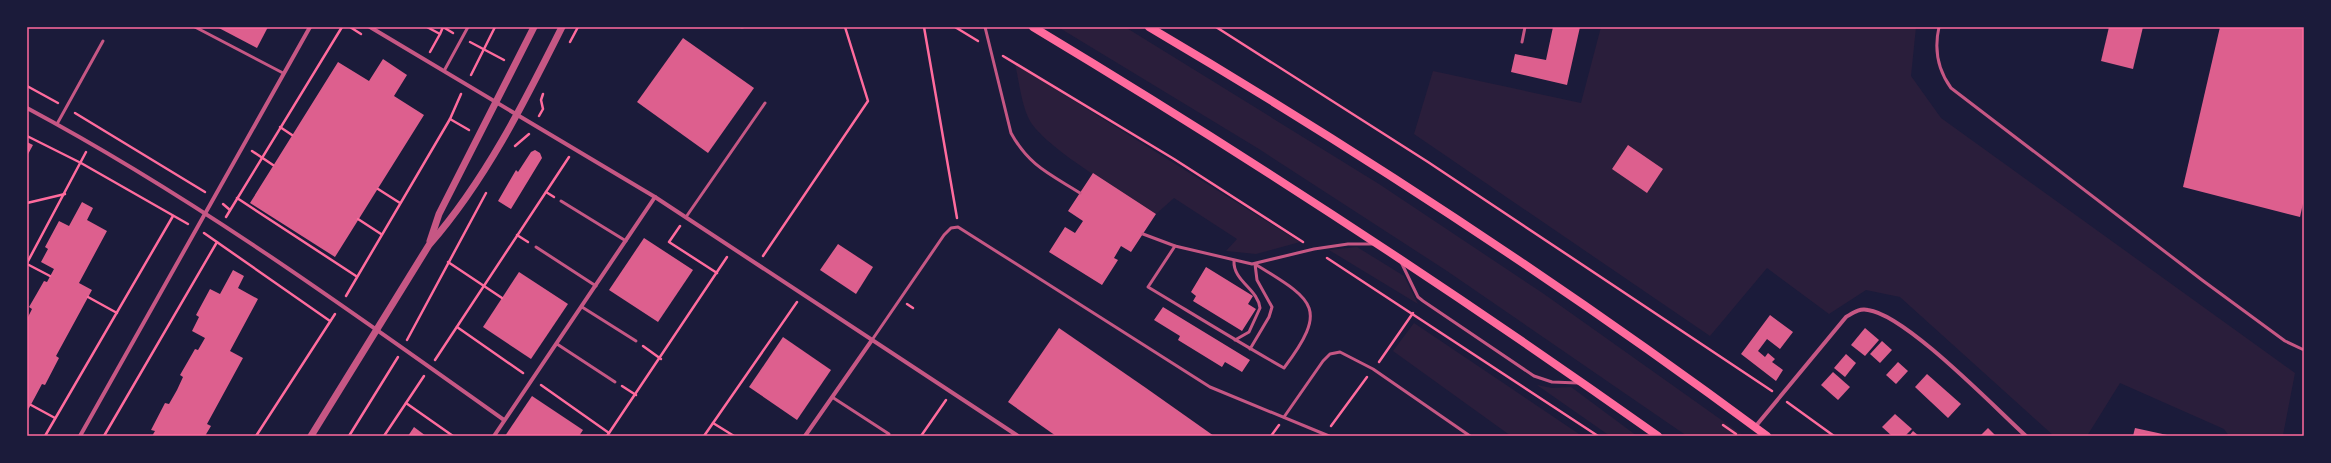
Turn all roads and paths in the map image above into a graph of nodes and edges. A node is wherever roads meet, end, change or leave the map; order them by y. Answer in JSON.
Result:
{"nodes":[{"id":1,"x":195,"y":27,"type":"edge"},
{"id":2,"x":310,"y":27,"type":"edge"},
{"id":3,"x":342,"y":27,"type":"edge"},
{"id":4,"x":370,"y":27,"type":"edge"},
{"id":5,"x":427,"y":27,"type":"edge"},
{"id":6,"x":443,"y":27,"type":"edge"},
{"id":7,"x":468,"y":27,"type":"edge"},
{"id":8,"x":495,"y":27,"type":"edge"},
{"id":9,"x":534,"y":27,"type":"edge"},
{"id":10,"x":562,"y":27,"type":"edge"},
{"id":11,"x":578,"y":27,"type":"edge"},
{"id":12,"x":845,"y":27,"type":"edge"},
{"id":13,"x":924,"y":27,"type":"edge"},
{"id":14,"x":954,"y":27,"type":"edge"},
{"id":15,"x":985,"y":27,"type":"edge"},
{"id":16,"x":1032,"y":27,"type":"edge"},
{"id":17,"x":1150,"y":27,"type":"edge"},
{"id":18,"x":1216,"y":27,"type":"edge"},
{"id":19,"x":1525,"y":27,"type":"edge"},
{"id":20,"x":1939,"y":27,"type":"edge"},
{"id":21,"x":440,"y":34,"type":"junction"},
{"id":22,"x":462,"y":38,"type":"junction"},
{"id":23,"x":103,"y":41,"type":"dead end"},
{"id":24,"x":1522,"y":42,"type":"dead end"},
{"id":25,"x":567,"y":48,"type":"dead end"},
{"id":26,"x":989,"y":48,"type":"junction"},
{"id":27,"x":483,"y":49,"type":"junction"},
{"id":28,"x":426,"y":60,"type":"junction"},
{"id":29,"x":515,"y":66,"type":"junction"},
{"id":30,"x":444,"y":71,"type":"junction"},
{"id":31,"x":283,"y":72,"type":"junction"},
{"id":32,"x":537,"y":76,"type":"junction"},
{"id":33,"x":466,"y":84,"type":"junction"},
{"id":34,"x":27,"y":86,"type":"edge"},
{"id":35,"x":496,"y":102,"type":"junction"},
{"id":36,"x":765,"y":103,"type":"dead end"},
{"id":37,"x":66,"y":107,"type":"junction"},
{"id":38,"x":27,"y":108,"type":"edge"},
{"id":39,"x":517,"y":114,"type":"junction"},
{"id":40,"x":56,"y":124,"type":"junction"},
{"id":41,"x":534,"y":124,"type":"junction"},
{"id":42,"x":280,"y":127,"type":"junction"},
{"id":43,"x":292,"y":135,"type":"dead end"},
{"id":44,"x":27,"y":136,"type":"edge"},
{"id":45,"x":90,"y":145,"type":"junction"},
{"id":46,"x":243,"y":146,"type":"junction"},
{"id":47,"x":514,"y":147,"type":"dead end"},
{"id":48,"x":575,"y":148,"type":"junction"},
{"id":49,"x":262,"y":158,"type":"junction"},
{"id":50,"x":81,"y":163,"type":"junction"},
{"id":51,"x":273,"y":165,"type":"dead end"},
{"id":52,"x":378,"y":189,"type":"dead end"},
{"id":53,"x":486,"y":192,"type":"dead end"},
{"id":54,"x":1080,"y":193,"type":"dead end"},
{"id":55,"x":66,"y":194,"type":"junction"},
{"id":56,"x":655,"y":197,"type":"junction"},
{"id":57,"x":214,"y":198,"type":"junction"},
{"id":58,"x":237,"y":198,"type":"junction"},
{"id":59,"x":561,"y":201,"type":"dead end"},
{"id":60,"x":27,"y":203,"type":"edge"},
{"id":61,"x":400,"y":203,"type":"junction"},
{"id":62,"x":230,"y":210,"type":"junction"},
{"id":63,"x":206,"y":213,"type":"junction"},
{"id":64,"x":173,"y":216,"type":"junction"},
{"id":65,"x":686,"y":217,"type":"junction"},
{"id":66,"x":358,"y":220,"type":"dead end"},
{"id":67,"x":222,"y":224,"type":"junction"},
{"id":68,"x":958,"y":227,"type":"junction"},
{"id":69,"x":197,"y":228,"type":"junction"},
{"id":70,"x":381,"y":234,"type":"junction"},
{"id":71,"x":1143,"y":234,"type":"dead end"},
{"id":72,"x":217,"y":242,"type":"junction"},
{"id":73,"x":626,"y":242,"type":"junction"},
{"id":74,"x":1377,"y":244,"type":"junction"},
{"id":75,"x":429,"y":245,"type":"junction"},
{"id":76,"x":1175,"y":246,"type":"junction"},
{"id":77,"x":536,"y":247,"type":"dead end"},
{"id":78,"x":734,"y":247,"type":"junction"},
{"id":79,"x":1314,"y":249,"type":"junction"},
{"id":80,"x":1399,"y":259,"type":"junction"},
{"id":81,"x":1234,"y":261,"type":"junction"},
{"id":82,"x":448,"y":262,"type":"junction"},
{"id":83,"x":27,"y":263,"type":"edge"},
{"id":84,"x":758,"y":263,"type":"junction"},
{"id":85,"x":1255,"y":264,"type":"junction"},
{"id":86,"x":717,"y":273,"type":"junction"},
{"id":87,"x":50,"y":276,"type":"dead end"},
{"id":88,"x":356,"y":276,"type":"junction"},
{"id":89,"x":484,"y":286,"type":"junction"},
{"id":90,"x":596,"y":286,"type":"junction"},
{"id":91,"x":803,"y":293,"type":"junction"},
{"id":92,"x":88,"y":297,"type":"dead end"},
{"id":93,"x":502,"y":298,"type":"dead end"},
{"id":94,"x":342,"y":305,"type":"junction"},
{"id":95,"x":582,"y":307,"type":"junction"},
{"id":96,"x":117,"y":313,"type":"junction"},
{"id":97,"x":330,"y":321,"type":"junction"},
{"id":98,"x":378,"y":330,"type":"junction"},
{"id":99,"x":872,"y":340,"type":"junction"},
{"id":100,"x":1235,"y":340,"type":"junction"},
{"id":101,"x":636,"y":341,"type":"joint"},
{"id":102,"x":557,"y":344,"type":"junction"},
{"id":103,"x":403,"y":348,"type":"junction"},
{"id":104,"x":1250,"y":349,"type":"junction"},
{"id":105,"x":2304,"y":350,"type":"edge"},
{"id":106,"x":661,"y":359,"type":"junction"},
{"id":107,"x":430,"y":367,"type":"junction"},
{"id":108,"x":615,"y":382,"type":"joint"},
{"id":109,"x":1582,"y":383,"type":"junction"},
{"id":110,"x":952,"y":391,"type":"junction"},
{"id":111,"x":636,"y":395,"type":"junction"},
{"id":112,"x":1779,"y":396,"type":"junction"},
{"id":113,"x":832,"y":397,"type":"junction"},
{"id":114,"x":406,"y":403,"type":"junction"},
{"id":115,"x":31,"y":404,"type":"dead end"},
{"id":116,"x":1284,"y":417,"type":"junction"},
{"id":117,"x":55,"y":418,"type":"junction"},
{"id":118,"x":504,"y":420,"type":"junction"},
{"id":119,"x":713,"y":423,"type":"junction"},
{"id":120,"x":1723,"y":425,"type":"dead end"},
{"id":121,"x":1755,"y":427,"type":"junction"},
{"id":122,"x":889,"y":434,"type":"dead end"},
{"id":123,"x":1736,"y":434,"type":"dead end"},
{"id":124,"x":45,"y":436,"type":"edge"},
{"id":125,"x":80,"y":436,"type":"edge"},
{"id":126,"x":104,"y":436,"type":"edge"},
{"id":127,"x":256,"y":436,"type":"edge"},
{"id":128,"x":311,"y":436,"type":"edge"},
{"id":129,"x":349,"y":436,"type":"edge"},
{"id":130,"x":384,"y":436,"type":"edge"},
{"id":131,"x":453,"y":436,"type":"edge"},
{"id":132,"x":494,"y":436,"type":"edge"},
{"id":133,"x":607,"y":436,"type":"edge"},
{"id":134,"x":704,"y":436,"type":"edge"},
{"id":135,"x":734,"y":436,"type":"edge"},
{"id":136,"x":805,"y":436,"type":"edge"},
{"id":137,"x":921,"y":436,"type":"edge"},
{"id":138,"x":1018,"y":436,"type":"edge"},
{"id":139,"x":1328,"y":436,"type":"edge"},
{"id":140,"x":1470,"y":436,"type":"edge"},
{"id":141,"x":1598,"y":436,"type":"edge"},
{"id":142,"x":1658,"y":436,"type":"edge"},
{"id":143,"x":1768,"y":436,"type":"edge"},
{"id":144,"x":1834,"y":436,"type":"edge"},
{"id":145,"x":2026,"y":436,"type":"edge"}],
"edges":[{"from":1,"to":31,"type":"lane"},
{"from":2,"to":31,"type":"street"},
{"from":3,"to":42,"type":"path"},
{"from":4,"to":28,"type":"street"},
{"from":5,"to":21,"type":"path"},
{"from":6,"to":21,"type":"path"},
{"from":6,"to":22,"type":"path"},
{"from":7,"to":22,"type":"lane"},
{"from":8,"to":27,"type":"path"},
{"from":9,"to":29,"type":"street"},
{"from":10,"to":32,"type":"street"},
{"from":11,"to":25,"type":"path"},
{"from":12,"to":84,"type":"path"},
{"from":13,"to":68,"type":"path"},
{"from":14,"to":26,"type":"path"},
{"from":15,"to":26,"type":"lane"},
{"from":16,"to":74,"type":"main road"},
{"from":17,"to":121,"type":"main road"},
{"from":18,"to":112,"type":"path"},
{"from":19,"to":24,"type":"lane"},
{"from":20,"to":105,"type":"lane"},
{"from":21,"to":28,"type":"path"},
{"from":22,"to":27,"type":"path"},
{"from":22,"to":30,"type":"lane"},
{"from":23,"to":37,"type":"lane"},
{"from":26,"to":54,"type":"lane"},
{"from":26,"to":79,"type":"path"},
{"from":27,"to":29,"type":"path"},
{"from":27,"to":33,"type":"path"},
{"from":28,"to":30,"type":"street"},
{"from":29,"to":35,"type":"street"},
{"from":30,"to":33,"type":"street"},
{"from":31,"to":46,"type":"street"},
{"from":32,"to":39,"type":"street"},
{"from":32,"to":41,"type":"path"},
{"from":33,"to":35,"type":"street"},
{"from":33,"to":61,"type":"path"},
{"from":34,"to":37,"type":"path"},
{"from":35,"to":39,"type":"street"},
{"from":35,"to":75,"type":"street"},
{"from":36,"to":65,"type":"lane"},
{"from":37,"to":40,"type":"lane"},
{"from":37,"to":57,"type":"path"},
{"from":38,"to":40,"type":"street"},
{"from":39,"to":41,"type":"street"},
{"from":39,"to":75,"type":"street"},
{"from":40,"to":45,"type":"street"},
{"from":41,"to":47,"type":"path"},
{"from":41,"to":48,"type":"street"},
{"from":42,"to":43,"type":"path"},
{"from":42,"to":49,"type":"path"},
{"from":44,"to":50,"type":"path"},
{"from":45,"to":50,"type":"path"},
{"from":45,"to":63,"type":"street"},
{"from":46,"to":49,"type":"path"},
{"from":46,"to":57,"type":"street"},
{"from":48,"to":56,"type":"street"},
{"from":48,"to":89,"type":"path"},
{"from":49,"to":51,"type":"path"},
{"from":49,"to":58,"type":"path"},
{"from":50,"to":55,"type":"path"},
{"from":50,"to":64,"type":"path"},
{"from":52,"to":61,"type":"path"},
{"from":53,"to":82,"type":"path"},
{"from":55,"to":60,"type":"path"},
{"from":55,"to":83,"type":"path"},
{"from":56,"to":65,"type":"street"},
{"from":56,"to":73,"type":"street"},
{"from":57,"to":62,"type":"path"},
{"from":57,"to":63,"type":"street"},
{"from":58,"to":62,"type":"path"},
{"from":58,"to":88,"type":"path"},
{"from":59,"to":73,"type":"lane"},
{"from":61,"to":70,"type":"path"},
{"from":62,"to":67,"type":"path"},
{"from":63,"to":67,"type":"street"},
{"from":63,"to":69,"type":"street"},
{"from":64,"to":69,"type":"path"},
{"from":64,"to":96,"type":"path"},
{"from":65,"to":78,"type":"street"},
{"from":65,"to":86,"type":"path"},
{"from":66,"to":70,"type":"path"},
{"from":67,"to":94,"type":"street"},
{"from":68,"to":99,"type":"lane"},
{"from":68,"to":116,"type":"lane"},
{"from":69,"to":72,"type":"path"},
{"from":69,"to":125,"type":"street"},
{"from":70,"to":88,"type":"path"},
{"from":71,"to":76,"type":"lane"},
{"from":72,"to":97,"type":"path"},
{"from":72,"to":126,"type":"path"},
{"from":73,"to":90,"type":"street"},
{"from":74,"to":79,"type":"lane"},
{"from":74,"to":80,"type":"main road"},
{"from":75,"to":98,"type":"street"},
{"from":76,"to":81,"type":"lane"},
{"from":76,"to":100,"type":"lane"},
{"from":77,"to":90,"type":"lane"},
{"from":78,"to":84,"type":"street"},
{"from":78,"to":86,"type":"path"},
{"from":79,"to":85,"type":"lane"},
{"from":79,"to":141,"type":"path"},
{"from":80,"to":109,"type":"main road"},
{"from":80,"to":109,"type":"lane"},
{"from":81,"to":85,"type":"lane"},
{"from":81,"to":100,"type":"lane"},
{"from":82,"to":89,"type":"path"},
{"from":82,"to":103,"type":"path"},
{"from":83,"to":87,"type":"path"},
{"from":84,"to":91,"type":"street"},
{"from":85,"to":104,"type":"lane"},
{"from":85,"to":104,"type":"lane"},
{"from":86,"to":106,"type":"path"},
{"from":88,"to":94,"type":"path"},
{"from":89,"to":93,"type":"path"},
{"from":89,"to":107,"type":"path"},
{"from":90,"to":95,"type":"street"},
{"from":91,"to":99,"type":"street"},
{"from":91,"to":119,"type":"path"},
{"from":92,"to":96,"type":"path"},
{"from":94,"to":97,"type":"path"},
{"from":94,"to":98,"type":"street"},
{"from":95,"to":101,"type":"lane"},
{"from":95,"to":102,"type":"street"},
{"from":96,"to":117,"type":"path"},
{"from":97,"to":127,"type":"path"},
{"from":98,"to":103,"type":"street"},
{"from":98,"to":128,"type":"street"},
{"from":99,"to":110,"type":"street"},
{"from":99,"to":113,"type":"street"},
{"from":100,"to":104,"type":"lane"},
{"from":101,"to":106,"type":"path"},
{"from":102,"to":108,"type":"lane"},
{"from":102,"to":118,"type":"street"},
{"from":103,"to":107,"type":"street"},
{"from":103,"to":129,"type":"path"},
{"from":106,"to":111,"type":"path"},
{"from":107,"to":114,"type":"path"},
{"from":107,"to":118,"type":"street"},
{"from":108,"to":111,"type":"path"},
{"from":109,"to":142,"type":"main road"},
{"from":110,"to":137,"type":"path"},
{"from":110,"to":138,"type":"street"},
{"from":111,"to":133,"type":"path"},
{"from":112,"to":121,"type":"street"},
{"from":112,"to":144,"type":"path"},
{"from":112,"to":145,"type":"street"},
{"from":113,"to":122,"type":"lane"},
{"from":113,"to":136,"type":"street"},
{"from":114,"to":130,"type":"path"},
{"from":114,"to":131,"type":"path"},
{"from":115,"to":117,"type":"path"},
{"from":116,"to":139,"type":"lane"},
{"from":116,"to":140,"type":"lane"},
{"from":117,"to":124,"type":"path"},
{"from":118,"to":132,"type":"street"},
{"from":119,"to":134,"type":"path"},
{"from":119,"to":135,"type":"path"},
{"from":120,"to":123,"type":"path"},
{"from":121,"to":143,"type":"main road"}]}
